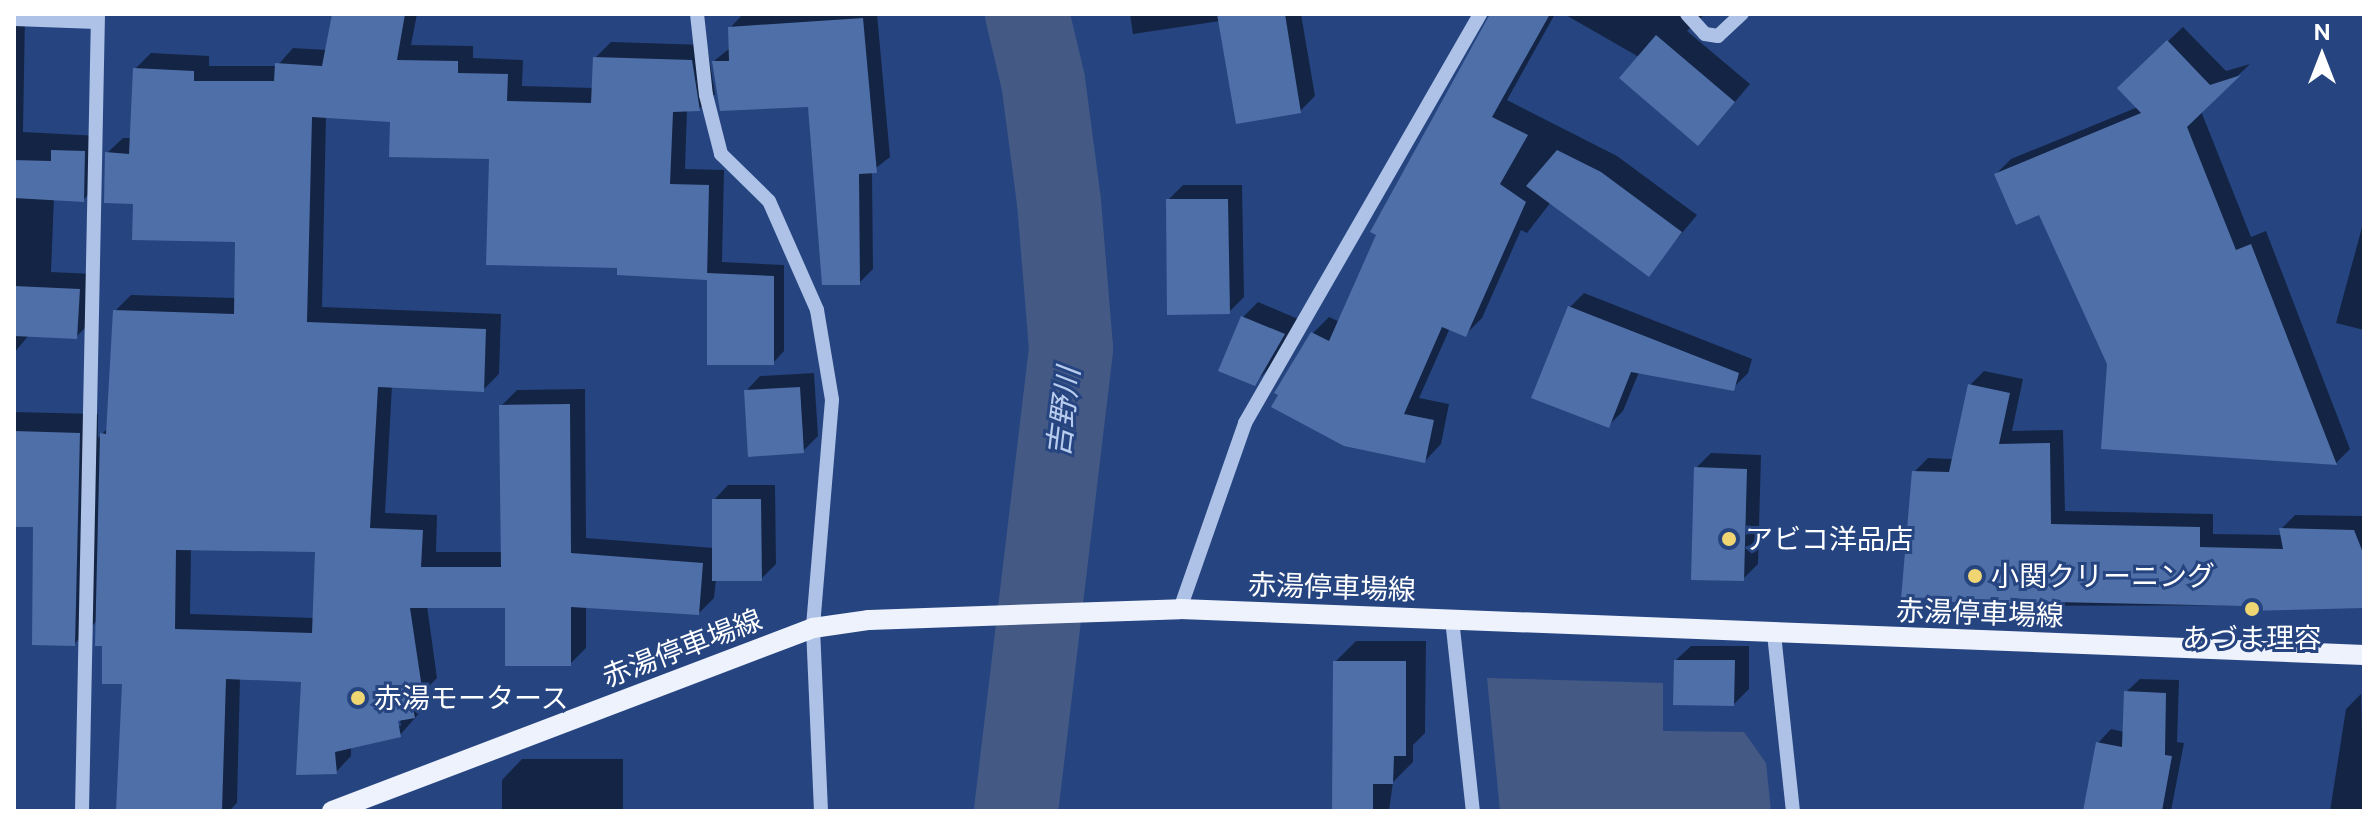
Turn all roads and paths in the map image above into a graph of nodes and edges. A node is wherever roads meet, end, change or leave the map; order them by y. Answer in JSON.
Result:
{"nodes":[{"id":1,"x":697,"y":14,"type":"edge"},
{"id":2,"x":1480,"y":14,"type":"edge"},
{"id":3,"x":1687,"y":14,"type":"edge"},
{"id":4,"x":1742,"y":14,"type":"edge"},
{"id":5,"x":98,"y":18,"type":"edge"},
{"id":6,"x":14,"y":19,"type":"edge"},
{"id":7,"x":1180,"y":609,"type":"junction"},
{"id":8,"x":1452,"y":619,"type":"junction"},
{"id":9,"x":813,"y":628,"type":"junction"},
{"id":10,"x":1774,"y":634,"type":"junction"},
{"id":11,"x":2364,"y":655,"type":"edge"},
{"id":12,"x":82,"y":811,"type":"edge"},
{"id":13,"x":332,"y":811,"type":"edge"},
{"id":14,"x":821,"y":811,"type":"edge"},
{"id":15,"x":1473,"y":811,"type":"edge"},
{"id":16,"x":1793,"y":811,"type":"edge"}],
"edges":[{"from":1,"to":9,"type":"lane"},
{"from":2,"to":7,"type":"lane"},
{"from":3,"to":4,"type":"lane"},
{"from":5,"to":6,"type":"lane"},
{"from":5,"to":12,"type":"lane"},
{"from":7,"to":8,"type":"main road","name":"赤湯停車場線"},
{"from":7,"to":9,"type":"main road","name":"赤湯停車場線"},
{"from":8,"to":10,"type":"main road","name":"赤湯停車場線"},
{"from":8,"to":15,"type":"lane"},
{"from":9,"to":13,"type":"main road","name":"赤湯停車場線"},
{"from":9,"to":14,"type":"lane"},
{"from":10,"to":11,"type":"main road","name":"赤湯停車場線"},
{"from":10,"to":16,"type":"lane"}]}
